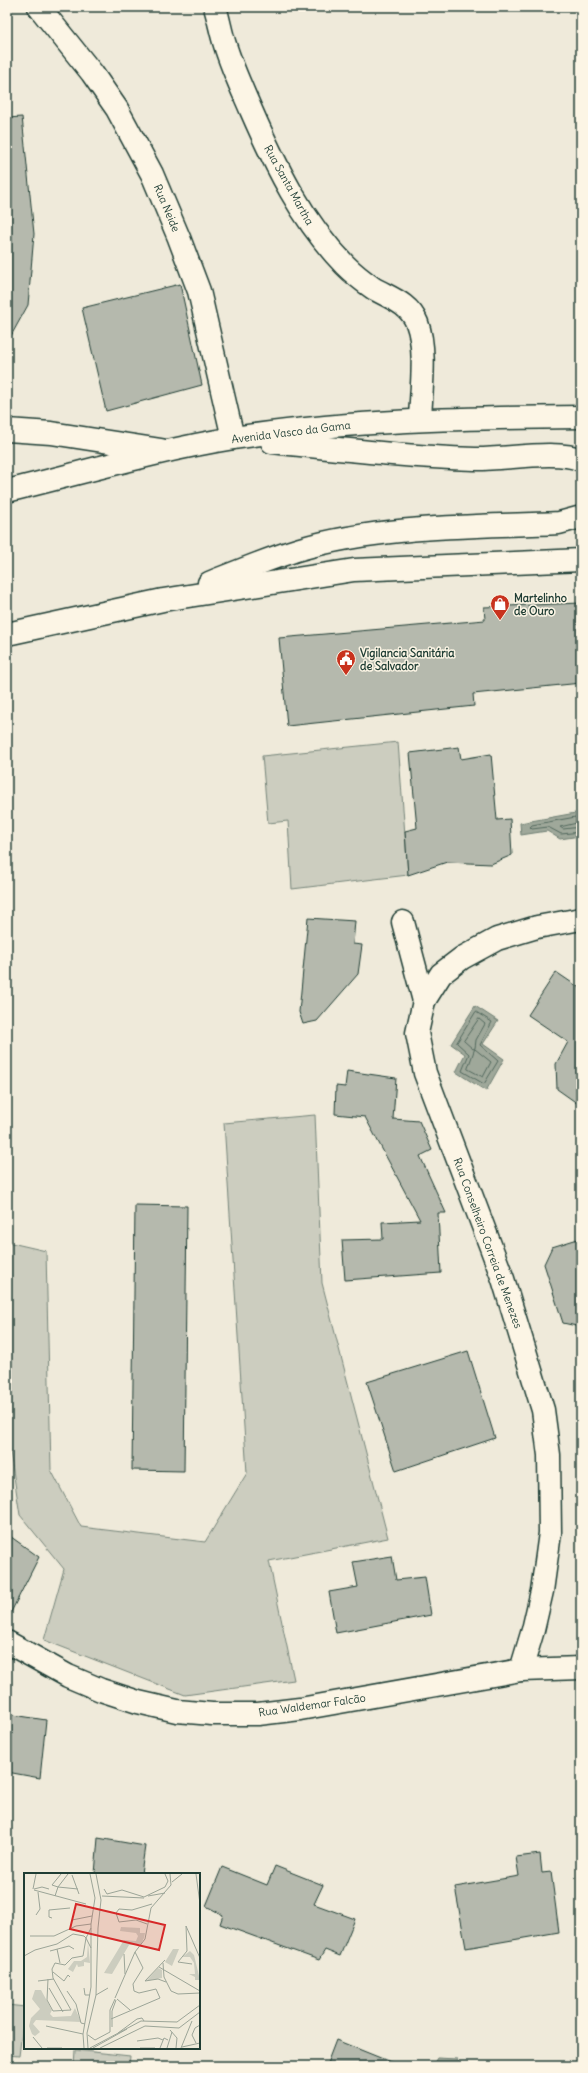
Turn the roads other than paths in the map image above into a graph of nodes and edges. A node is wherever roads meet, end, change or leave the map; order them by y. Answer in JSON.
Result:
{"nodes":[{"id":1,"x":39,"y":7,"type":"edge"},
{"id":2,"x":216,"y":7,"type":"edge"},
{"id":3,"x":581,"y":418,"type":"edge"},
{"id":4,"x":420,"y":420,"type":"junction"},
{"id":5,"x":7,"y":430,"type":"edge"},
{"id":6,"x":233,"y":438,"type":"junction"},
{"id":7,"x":172,"y":451,"type":"junction"},
{"id":8,"x":581,"y":460,"type":"edge"},
{"id":9,"x":7,"y":491,"type":"edge"},
{"id":10,"x":581,"y":517,"type":"edge"},
{"id":11,"x":581,"y":560,"type":"edge"},
{"id":12,"x":163,"y":600,"type":"junction"},
{"id":13,"x":7,"y":634,"type":"edge"},
{"id":14,"x":581,"y":919,"type":"edge"},
{"id":15,"x":403,"y":922,"type":"dead end"},
{"id":16,"x":424,"y":1001,"type":"junction"},
{"id":17,"x":7,"y":1642,"type":"edge"},
{"id":18,"x":581,"y":1668,"type":"edge"},
{"id":19,"x":521,"y":1670,"type":"junction"}],
"edges":[{"from":1,"to":6,"type":"street","name":"Rua Neide"},
{"from":2,"to":4,"type":"street","name":"Rua Santa Martha"},
{"from":3,"to":4,"type":"street","name":"Avenida Vasco da Gama"},
{"from":4,"to":6,"type":"street","name":"Avenida Vasco da Gama"},
{"from":5,"to":7,"type":"street"},
{"from":6,"to":7,"type":"street","name":"Avenida Vasco da Gama"},
{"from":6,"to":8,"type":"street"},
{"from":7,"to":9,"type":"street","name":"Avenida Vasco da Gama"},
{"from":10,"to":12,"type":"street"},
{"from":11,"to":12,"type":"street"},
{"from":12,"to":13,"type":"street"},
{"from":14,"to":16,"type":"street","name":"Rua Conselheiro Correia de Menezes"},
{"from":15,"to":16,"type":"street"},
{"from":16,"to":19,"type":"street","name":"Rua Conselheiro Correia de Menezes"},
{"from":17,"to":19,"type":"street","name":"Rua Waldemar Falcão"},
{"from":18,"to":19,"type":"street","name":"Rua Waldemar Falcão"}]}
